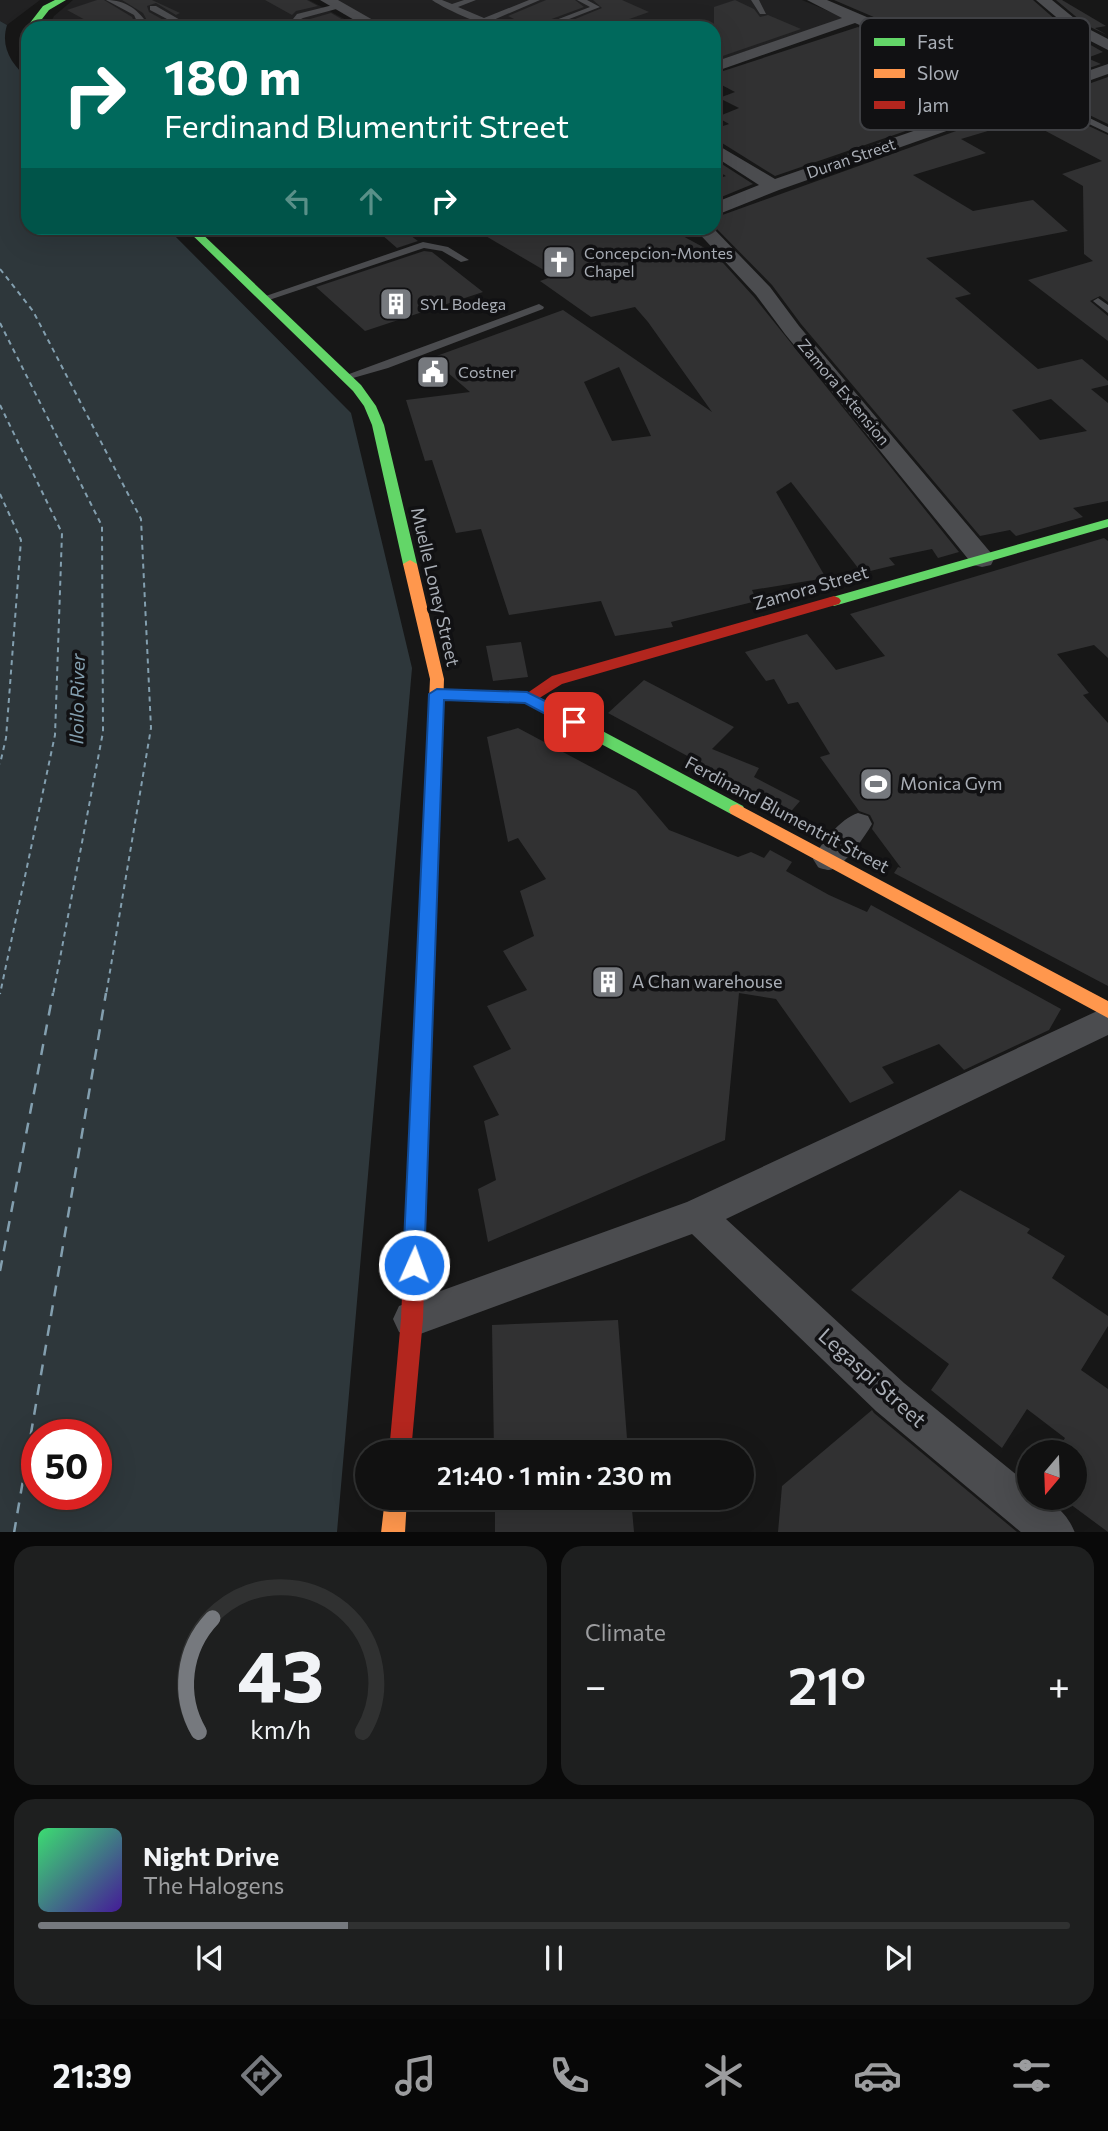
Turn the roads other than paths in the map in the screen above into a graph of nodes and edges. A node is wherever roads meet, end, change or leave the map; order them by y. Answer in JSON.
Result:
{"nodes":[{"id":1,"x":110,"y":0,"type":"edge"},
{"id":2,"x":436,"y":0,"type":"edge"},
{"id":3,"x":472,"y":0,"type":"edge"},
{"id":4,"x":536,"y":0,"type":"edge"},
{"id":5,"x":581,"y":0,"type":"edge"},
{"id":6,"x":755,"y":0,"type":"edge"},
{"id":7,"x":814,"y":0,"type":"edge"},
{"id":8,"x":1043,"y":0,"type":"edge"},
{"id":9,"x":330,"y":1,"type":"edge"},
{"id":10,"x":51,"y":2,"type":"edge"},
{"id":11,"x":450,"y":7,"type":"junction"},
{"id":12,"x":153,"y":8,"type":"dead end"},
{"id":13,"x":763,"y":12,"type":"dead end"},
{"id":14,"x":856,"y":18,"type":"junction"},
{"id":15,"x":1065,"y":18,"type":"edge"},
{"id":16,"x":297,"y":19,"type":"dead end"},
{"id":17,"x":860,"y":20,"type":"edge"},
{"id":18,"x":34,"y":21,"type":"edge"},
{"id":19,"x":142,"y":21,"type":"edge"},
{"id":20,"x":177,"y":21,"type":"edge"},
{"id":21,"x":363,"y":21,"type":"edge"},
{"id":22,"x":483,"y":21,"type":"joint"},
{"id":23,"x":558,"y":21,"type":"edge"},
{"id":24,"x":1090,"y":35,"type":"edge"},
{"id":25,"x":1108,"y":45,"type":"edge"},
{"id":26,"x":721,"y":65,"type":"edge"},
{"id":27,"x":1108,"y":69,"type":"edge"},
{"id":28,"x":1090,"y":75,"type":"edge"},
{"id":29,"x":1090,"y":121,"type":"edge"},
{"id":30,"x":931,"y":130,"type":"edge"},
{"id":31,"x":1108,"y":130,"type":"edge"},
{"id":32,"x":721,"y":153,"type":"edge"},
{"id":33,"x":773,"y":186,"type":"junction"},
{"id":34,"x":721,"y":207,"type":"edge"},
{"id":35,"x":198,"y":235,"type":"edge"},
{"id":36,"x":710,"y":235,"type":"edge"},
{"id":37,"x":464,"y":260,"type":"dead end"},
{"id":38,"x":265,"y":298,"type":"junction"},
{"id":39,"x":1098,"y":301,"type":"dead end"},
{"id":40,"x":539,"y":307,"type":"dead end"},
{"id":41,"x":1108,"y":310,"type":"edge"},
{"id":42,"x":346,"y":377,"type":"junction"},
{"id":43,"x":1108,"y":523,"type":"edge"},
{"id":44,"x":982,"y":559,"type":"junction"},
{"id":45,"x":437,"y":694,"type":"junction"},
{"id":46,"x":527,"y":698,"type":"junction"},
{"id":47,"x":858,"y":824,"type":"dead end"},
{"id":48,"x":828,"y":859,"type":"junction"},
{"id":49,"x":1108,"y":1010,"type":"edge"},
{"id":50,"x":1108,"y":1020,"type":"edge"},
{"id":51,"x":696,"y":1215,"type":"junction"},
{"id":52,"x":412,"y":1320,"type":"junction"},
{"id":53,"x":401,"y":1440,"type":"edge"},
{"id":54,"x":395,"y":1510,"type":"edge"},
{"id":55,"x":393,"y":1532,"type":"edge"},
{"id":56,"x":1055,"y":1532,"type":"edge"}],
"edges":[{"from":1,"to":19,"type":"lane"},
{"from":2,"to":11,"type":"lane"},
{"from":3,"to":11,"type":"lane"},
{"from":4,"to":22,"type":"lane"},
{"from":5,"to":23,"type":"lane"},
{"from":6,"to":13,"type":"lane"},
{"from":7,"to":14,"type":"street"},
{"from":8,"to":15,"type":"street"},
{"from":9,"to":16,"type":"lane"},
{"from":9,"to":21,"type":"street"},
{"from":10,"to":18,"type":"main road"},
{"from":11,"to":22,"type":"lane"},
{"from":12,"to":20,"type":"lane"},
{"from":14,"to":17,"type":"street"},
{"from":14,"to":26,"type":"street"},
{"from":24,"to":25,"type":"street"},
{"from":27,"to":28,"type":"street","name":"Duran Street"},
{"from":29,"to":31,"type":"lane"},
{"from":30,"to":33,"type":"street","name":"Duran Street"},
{"from":32,"to":33,"type":"street"},
{"from":33,"to":34,"type":"street","name":"Duran Street"},
{"from":35,"to":38,"type":"main road","name":"Muelle Loney Street"},
{"from":36,"to":44,"type":"street","name":"Zamora Extension"},
{"from":37,"to":38,"type":"lane"},
{"from":38,"to":42,"type":"main road","name":"Muelle Loney Street"},
{"from":39,"to":41,"type":"lane"},
{"from":40,"to":42,"type":"lane"},
{"from":42,"to":45,"type":"main road","name":"Muelle Loney Street"},
{"from":43,"to":44,"type":"main road","name":"Zamora Street"},
{"from":44,"to":46,"type":"main road","name":"Zamora Street"},
{"from":45,"to":46,"type":"main road","name":"Ferdinand Blumentrit Street"},
{"from":45,"to":52,"type":"main road","name":"Muelle Loney Street"},
{"from":46,"to":48,"type":"main road","name":"Ferdinand Blumentrit Street"},
{"from":47,"to":48,"type":"street"},
{"from":48,"to":49,"type":"main road","name":"Ferdinand Blumentrit Street"},
{"from":50,"to":51,"type":"street"},
{"from":51,"to":52,"type":"street"},
{"from":51,"to":56,"type":"street","name":"Legaspi Street"},
{"from":52,"to":53,"type":"main road","name":"Muelle Loney Street"},
{"from":54,"to":55,"type":"main road"}]}
